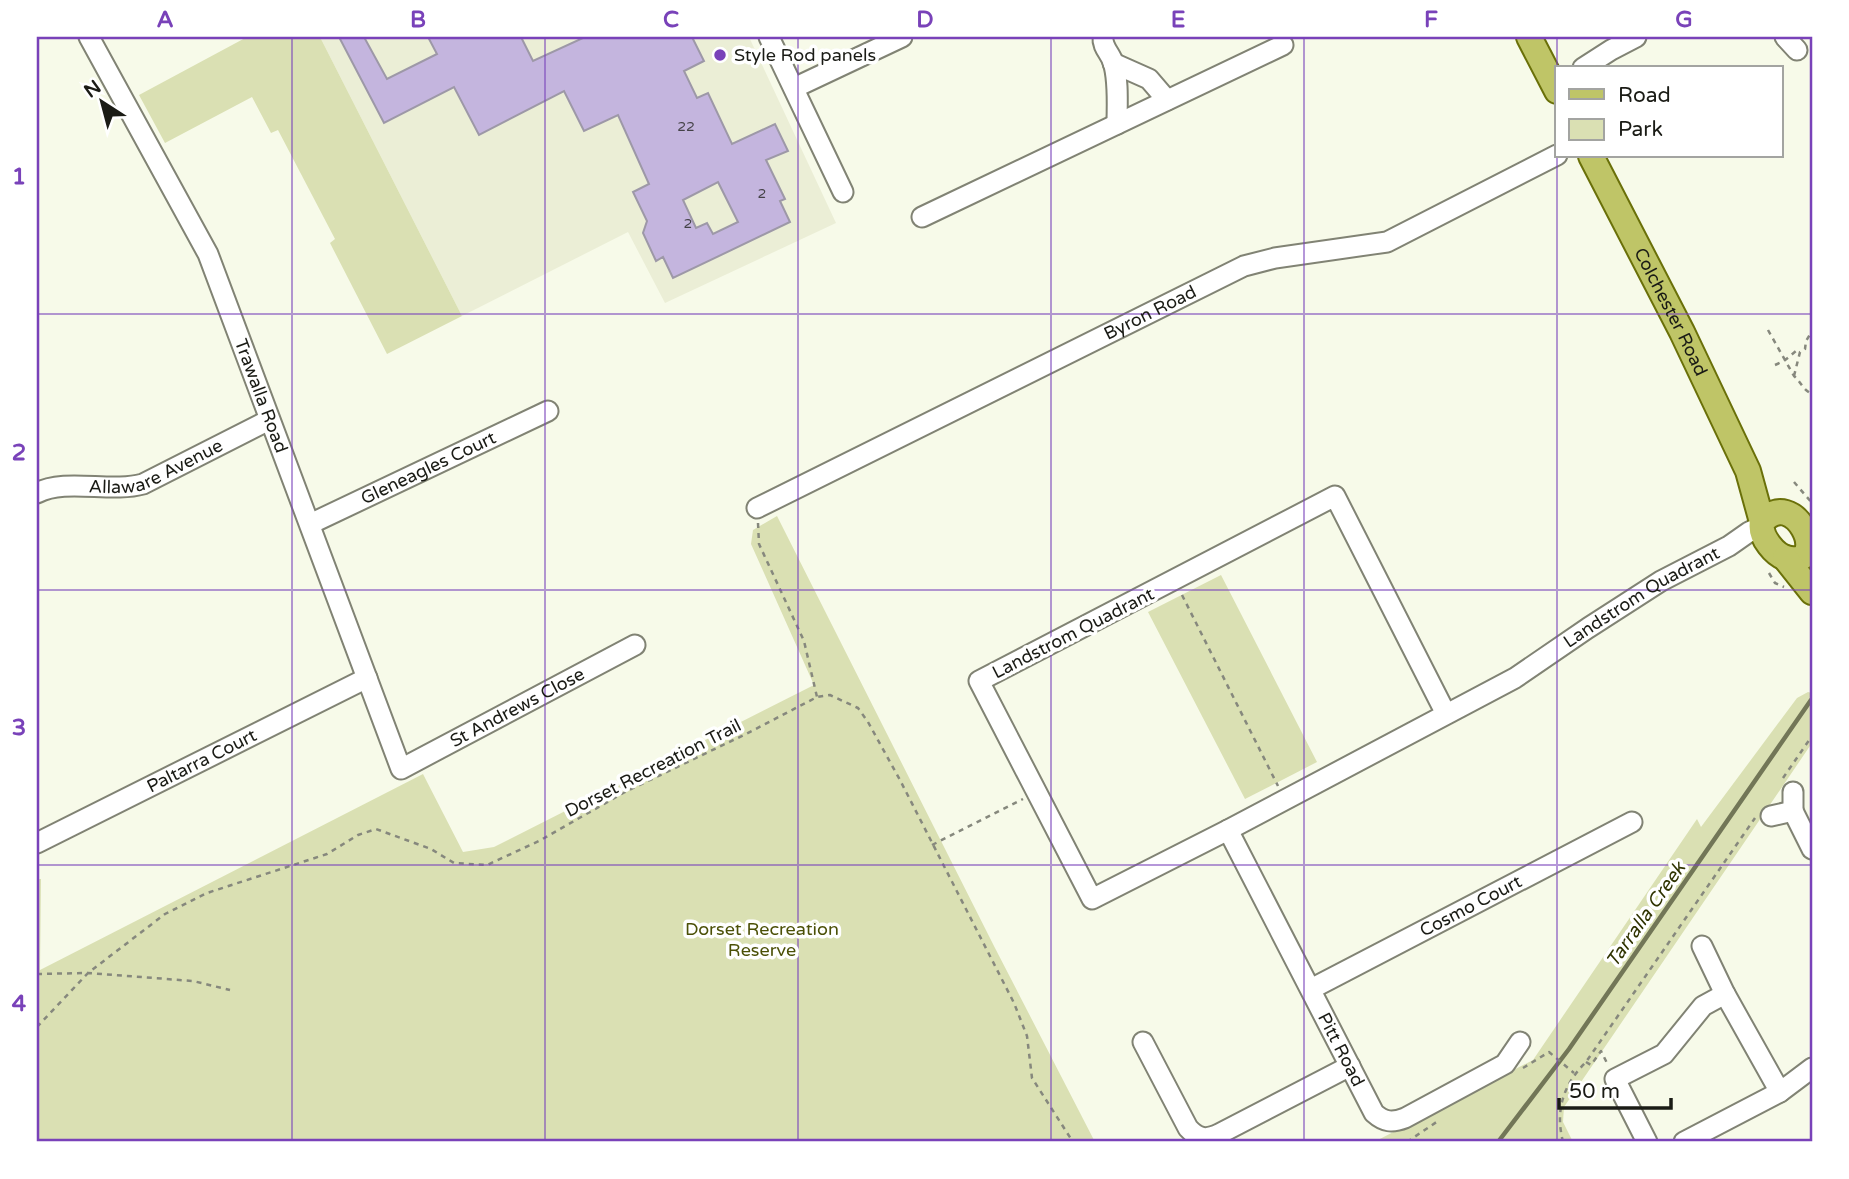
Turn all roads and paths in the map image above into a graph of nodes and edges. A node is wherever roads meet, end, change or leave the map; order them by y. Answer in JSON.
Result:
{"nodes":[{"id":1,"x":89,"y":37,"type":"edge"},
{"id":2,"x":769,"y":37,"type":"edge"},
{"id":3,"x":902,"y":37,"type":"edge"},
{"id":4,"x":1103,"y":37,"type":"edge"},
{"id":5,"x":1529,"y":37,"type":"edge"},
{"id":6,"x":1636,"y":37,"type":"edge"},
{"id":7,"x":1283,"y":45,"type":"dead end"},
{"id":8,"x":1113,"y":63,"type":"junction"},
{"id":9,"x":1586,"y":66,"type":"edge"},
{"id":10,"x":1555,"y":87,"type":"edge"},
{"id":11,"x":794,"y":88,"type":"junction"},
{"id":12,"x":1167,"y":100,"type":"junction"},
{"id":13,"x":1117,"y":124,"type":"junction"},
{"id":14,"x":1555,"y":156,"type":"edge"},
{"id":15,"x":1592,"y":158,"type":"edge"},
{"id":16,"x":843,"y":192,"type":"dead end"},
{"id":17,"x":922,"y":217,"type":"dead end"},
{"id":18,"x":1768,"y":330,"type":"dead end"},
{"id":19,"x":1812,"y":331,"type":"edge"},
{"id":20,"x":1800,"y":352,"type":"junction"},
{"id":21,"x":1784,"y":361,"type":"junction"},
{"id":22,"x":1775,"y":365,"type":"dead end"},
{"id":23,"x":1794,"y":376,"type":"junction"},
{"id":24,"x":1812,"y":394,"type":"edge"},
{"id":25,"x":548,"y":411,"type":"dead end"},
{"id":26,"x":269,"y":420,"type":"junction"},
{"id":27,"x":1794,"y":482,"type":"dead end"},
{"id":28,"x":37,"y":492,"type":"edge"},
{"id":29,"x":1812,"y":503,"type":"edge"},
{"id":30,"x":757,"y":508,"type":"joint"},
{"id":31,"x":310,"y":524,"type":"junction"},
{"id":32,"x":1793,"y":539,"type":"edge"},
{"id":33,"x":1812,"y":592,"type":"edge"},
{"id":34,"x":1181,"y":594,"type":"dead end"},
{"id":35,"x":635,"y":645,"type":"dead end"},
{"id":36,"x":367,"y":678,"type":"junction"},
{"id":37,"x":817,"y":697,"type":"junction"},
{"id":38,"x":1446,"y":714,"type":"junction"},
{"id":39,"x":1812,"y":736,"type":"edge"},
{"id":40,"x":401,"y":769,"type":"joint"},
{"id":41,"x":1278,"y":786,"type":"dead end"},
{"id":42,"x":1035,"y":793,"type":"junction"},
{"id":43,"x":1787,"y":797,"type":"junction"},
{"id":44,"x":1765,"y":814,"type":"joint"},
{"id":45,"x":1632,"y":822,"type":"dead end"},
{"id":46,"x":1228,"y":830,"type":"junction"},
{"id":47,"x":37,"y":844,"type":"edge"},
{"id":48,"x":932,"y":845,"type":"junction"},
{"id":49,"x":1812,"y":849,"type":"edge"},
{"id":50,"x":1702,"y":946,"type":"dead end"},
{"id":51,"x":88,"y":973,"type":"junction"},
{"id":52,"x":37,"y":974,"type":"edge"},
{"id":53,"x":1311,"y":989,"type":"junction"},
{"id":54,"x":230,"y":990,"type":"dead end"},
{"id":55,"x":1726,"y":994,"type":"junction"},
{"id":56,"x":37,"y":1027,"type":"edge"},
{"id":57,"x":1520,"y":1041,"type":"dead end"},
{"id":58,"x":1143,"y":1042,"type":"dead end"},
{"id":59,"x":1549,"y":1052,"type":"dead end"},
{"id":60,"x":1587,"y":1062,"type":"junction"},
{"id":61,"x":1350,"y":1066,"type":"junction"},
{"id":62,"x":1812,"y":1068,"type":"edge"},
{"id":63,"x":1574,"y":1073,"type":"junction"},
{"id":64,"x":1615,"y":1079,"type":"junction"},
{"id":65,"x":1780,"y":1092,"type":"junction"},
{"id":66,"x":1073,"y":1142,"type":"edge"},
{"id":67,"x":1563,"y":1142,"type":"edge"},
{"id":68,"x":1647,"y":1142,"type":"edge"},
{"id":69,"x":1684,"y":1142,"type":"edge"}],
"edges":[{"from":1,"to":26,"type":"street","name":"Trawalla Road"},
{"from":2,"to":11,"type":"street"},
{"from":3,"to":11,"type":"street"},
{"from":4,"to":8,"type":"street"},
{"from":5,"to":10,"type":"main road"},
{"from":6,"to":9,"type":"street"},
{"from":7,"to":12,"type":"street"},
{"from":8,"to":12,"type":"street"},
{"from":8,"to":13,"type":"street"},
{"from":11,"to":16,"type":"street"},
{"from":12,"to":13,"type":"street"},
{"from":13,"to":17,"type":"street"},
{"from":14,"to":30,"type":"street","name":"Byron Road"},
{"from":15,"to":32,"type":"main road","name":"Colchester Road"},
{"from":18,"to":21,"type":"path"},
{"from":19,"to":20,"type":"path"},
{"from":20,"to":21,"type":"path"},
{"from":20,"to":23,"type":"path"},
{"from":21,"to":22,"type":"path"},
{"from":21,"to":23,"type":"path"},
{"from":23,"to":24,"type":"path"},
{"from":25,"to":31,"type":"street","name":"Gleneagles Court"},
{"from":26,"to":28,"type":"street","name":"Allaware Avenue"},
{"from":26,"to":31,"type":"street","name":"Trawalla Road"},
{"from":27,"to":29,"type":"path"},
{"from":30,"to":37,"type":"path"},
{"from":31,"to":36,"type":"street","name":"Trawalla Road"},
{"from":32,"to":33,"type":"main road","name":"Colchester Road"},
{"from":32,"to":38,"type":"street","name":"Landstrom Quadrant"},
{"from":34,"to":41,"type":"path"},
{"from":35,"to":40,"type":"street","name":"St Andrews Close"},
{"from":36,"to":40,"type":"street","name":"Trawalla Road"},
{"from":36,"to":47,"type":"street","name":"Paltarra Court"},
{"from":37,"to":48,"type":"path"},
{"from":37,"to":51,"type":"path","name":"Dorset Recreation Trail"},
{"from":38,"to":42,"type":"street","name":"Landstrom Quadrant"},
{"from":38,"to":46,"type":"street","name":"Landstrom Quadrant"},
{"from":39,"to":43,"type":"path"},
{"from":42,"to":46,"type":"street","name":"Landstrom Quadrant"},
{"from":42,"to":48,"type":"path"},
{"from":43,"to":44,"type":"street"},
{"from":43,"to":49,"type":"street"},
{"from":44,"to":60,"type":"path"},
{"from":45,"to":53,"type":"street","name":"Cosmo Court"},
{"from":46,"to":53,"type":"street","name":"Pitt Road"},
{"from":48,"to":66,"type":"path"},
{"from":50,"to":55,"type":"street"},
{"from":51,"to":52,"type":"path"},
{"from":51,"to":54,"type":"path"},
{"from":51,"to":56,"type":"path","name":"Dorset Recreation Trail"},
{"from":53,"to":61,"type":"street","name":"Pitt Road"},
{"from":55,"to":64,"type":"street"},
{"from":55,"to":65,"type":"street"},
{"from":57,"to":61,"type":"street","name":"Pitt Road"},
{"from":58,"to":61,"type":"street"},
{"from":59,"to":63,"type":"path"},
{"from":60,"to":63,"type":"path"},
{"from":60,"to":64,"type":"path"},
{"from":62,"to":65,"type":"street"},
{"from":63,"to":67,"type":"path"},
{"from":64,"to":68,"type":"street"},
{"from":65,"to":69,"type":"street"}]}
